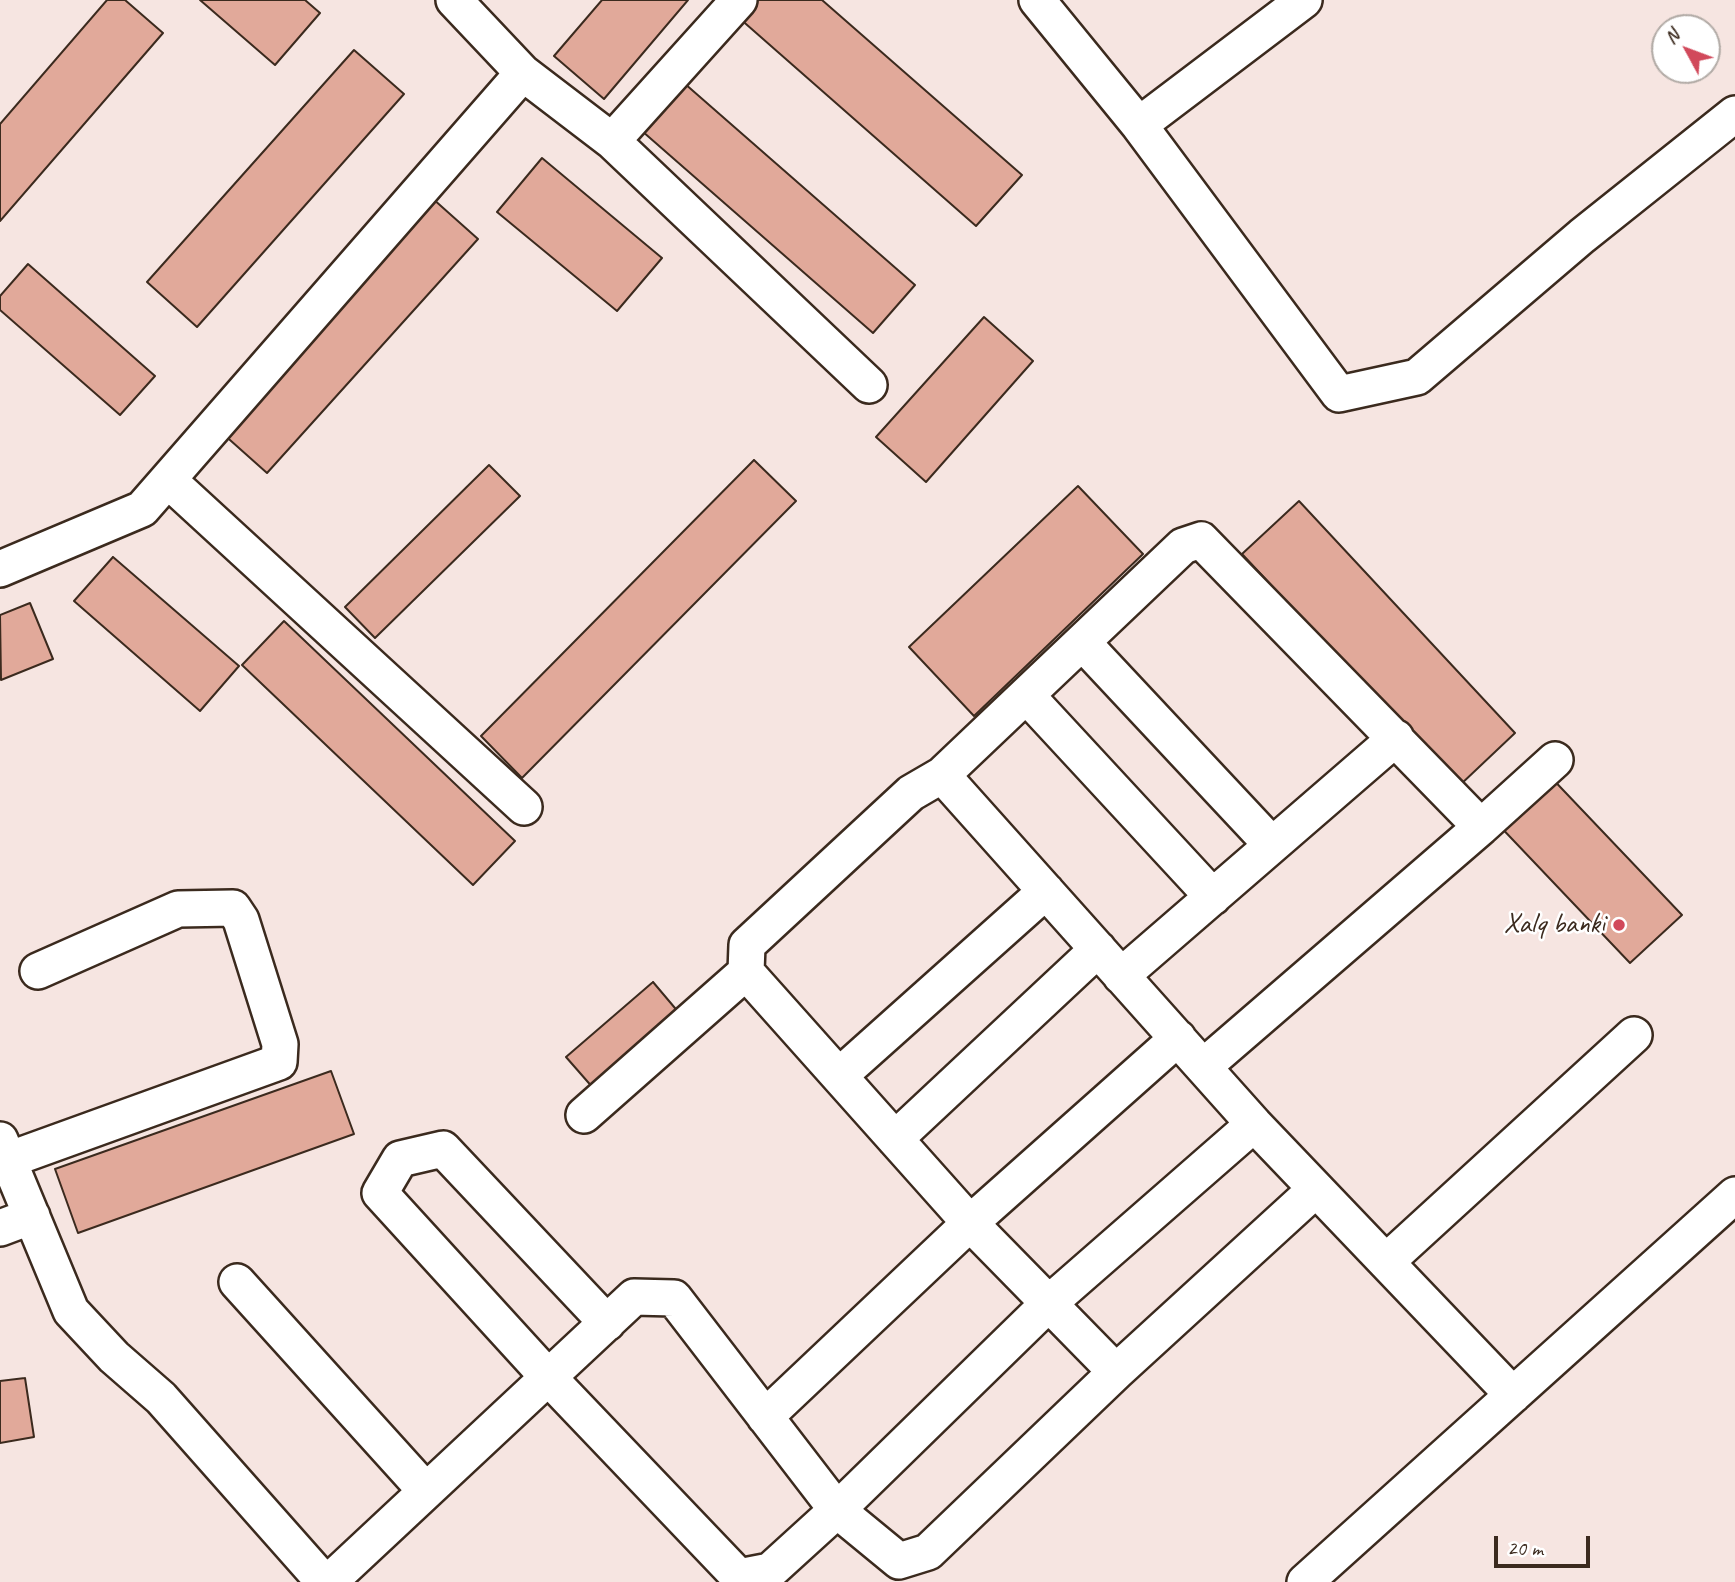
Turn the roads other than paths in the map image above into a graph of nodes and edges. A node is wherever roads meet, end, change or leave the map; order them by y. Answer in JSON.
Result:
{"nodes":[{"id":1,"x":454,"y":0,"type":"edge"},
{"id":2,"x":739,"y":0,"type":"edge"},
{"id":3,"x":1037,"y":0,"type":"edge"},
{"id":4,"x":1304,"y":0,"type":"edge"},
{"id":5,"x":523,"y":73,"type":"junction"},
{"id":6,"x":1735,"y":114,"type":"edge"},
{"id":7,"x":1139,"y":125,"type":"junction"},
{"id":8,"x":612,"y":141,"type":"junction"},
{"id":9,"x":869,"y":385,"type":"dead end"},
{"id":10,"x":168,"y":480,"type":"junction"},
{"id":11,"x":0,"y":569,"type":"edge"},
{"id":12,"x":1082,"y":642,"type":"junction"},
{"id":13,"x":1026,"y":695,"type":"junction"},
{"id":14,"x":1396,"y":738,"type":"junction"},
{"id":15,"x":1555,"y":760,"type":"dead end"},
{"id":16,"x":942,"y":775,"type":"junction"},
{"id":17,"x":524,"y":807,"type":"dead end"},
{"id":18,"x":1481,"y":827,"type":"junction"},
{"id":19,"x":1272,"y":845,"type":"junction"},
{"id":20,"x":1046,"y":891,"type":"junction"},
{"id":21,"x":1213,"y":897,"type":"junction"},
{"id":22,"x":1098,"y":949,"type":"junction"},
{"id":23,"x":38,"y":971,"type":"dead end"},
{"id":24,"x":746,"y":972,"type":"junction"},
{"id":25,"x":1121,"y":976,"type":"junction"},
{"id":26,"x":1634,"y":1035,"type":"dead end"},
{"id":27,"x":1178,"y":1038,"type":"junction"},
{"id":28,"x":1203,"y":1067,"type":"junction"},
{"id":29,"x":839,"y":1076,"type":"junction"},
{"id":30,"x":584,"y":1115,"type":"dead end"},
{"id":31,"x":1254,"y":1124,"type":"junction"},
{"id":32,"x":895,"y":1139,"type":"junction"},
{"id":33,"x":4,"y":1150,"type":"edge"},
{"id":34,"x":1316,"y":1189,"type":"junction"},
{"id":35,"x":1735,"y":1195,"type":"edge"},
{"id":36,"x":16,"y":1222,"type":"edge"},
{"id":37,"x":970,"y":1223,"type":"junction"},
{"id":38,"x":1386,"y":1262,"type":"junction"},
{"id":39,"x":237,"y":1282,"type":"dead end"},
{"id":40,"x":1048,"y":1304,"type":"junction"},
{"id":41,"x":607,"y":1323,"type":"junction"},
{"id":42,"x":1116,"y":1372,"type":"junction"},
{"id":43,"x":548,"y":1377,"type":"junction"},
{"id":44,"x":1513,"y":1395,"type":"junction"},
{"id":45,"x":765,"y":1417,"type":"junction"},
{"id":46,"x":426,"y":1491,"type":"junction"},
{"id":47,"x":837,"y":1510,"type":"junction"},
{"id":48,"x":324,"y":1582,"type":"edge"},
{"id":49,"x":329,"y":1582,"type":"edge"},
{"id":50,"x":1305,"y":1582,"type":"edge"}],
"edges":[{"from":1,"to":5,"type":"street"},
{"from":2,"to":8,"type":"street"},
{"from":3,"to":7,"type":"street"},
{"from":4,"to":7,"type":"street"},
{"from":5,"to":8,"type":"street"},
{"from":5,"to":10,"type":"street"},
{"from":6,"to":7,"type":"street"},
{"from":8,"to":9,"type":"street"},
{"from":10,"to":11,"type":"street"},
{"from":10,"to":17,"type":"street"},
{"from":12,"to":13,"type":"street"},
{"from":12,"to":14,"type":"street"},
{"from":12,"to":19,"type":"street"},
{"from":13,"to":16,"type":"street"},
{"from":13,"to":21,"type":"street"},
{"from":14,"to":18,"type":"street"},
{"from":14,"to":19,"type":"street"},
{"from":15,"to":18,"type":"street"},
{"from":16,"to":20,"type":"street"},
{"from":16,"to":24,"type":"street"},
{"from":18,"to":28,"type":"street"},
{"from":19,"to":21,"type":"street"},
{"from":20,"to":22,"type":"street"},
{"from":20,"to":29,"type":"street"},
{"from":21,"to":25,"type":"street"},
{"from":22,"to":25,"type":"street"},
{"from":22,"to":32,"type":"street"},
{"from":23,"to":33,"type":"street"},
{"from":24,"to":29,"type":"street"},
{"from":24,"to":30,"type":"street"},
{"from":25,"to":27,"type":"street"},
{"from":26,"to":38,"type":"street"},
{"from":27,"to":28,"type":"street"},
{"from":27,"to":37,"type":"street"},
{"from":28,"to":31,"type":"street"},
{"from":29,"to":32,"type":"street"},
{"from":31,"to":34,"type":"street"},
{"from":31,"to":40,"type":"street"},
{"from":32,"to":37,"type":"street"},
{"from":33,"to":36,"type":"street"},
{"from":34,"to":38,"type":"street"},
{"from":34,"to":42,"type":"street"},
{"from":35,"to":44,"type":"street"},
{"from":36,"to":48,"type":"street"},
{"from":37,"to":40,"type":"street"},
{"from":37,"to":45,"type":"street"},
{"from":38,"to":44,"type":"street"},
{"from":39,"to":46,"type":"street"},
{"from":40,"to":42,"type":"street"},
{"from":40,"to":47,"type":"street"},
{"from":41,"to":43,"type":"street"},
{"from":41,"to":43,"type":"street"},
{"from":41,"to":45,"type":"street"},
{"from":42,"to":47,"type":"street"},
{"from":43,"to":46,"type":"street"},
{"from":43,"to":47,"type":"street"},
{"from":44,"to":50,"type":"street"},
{"from":45,"to":47,"type":"street"},
{"from":46,"to":49,"type":"street"}]}
